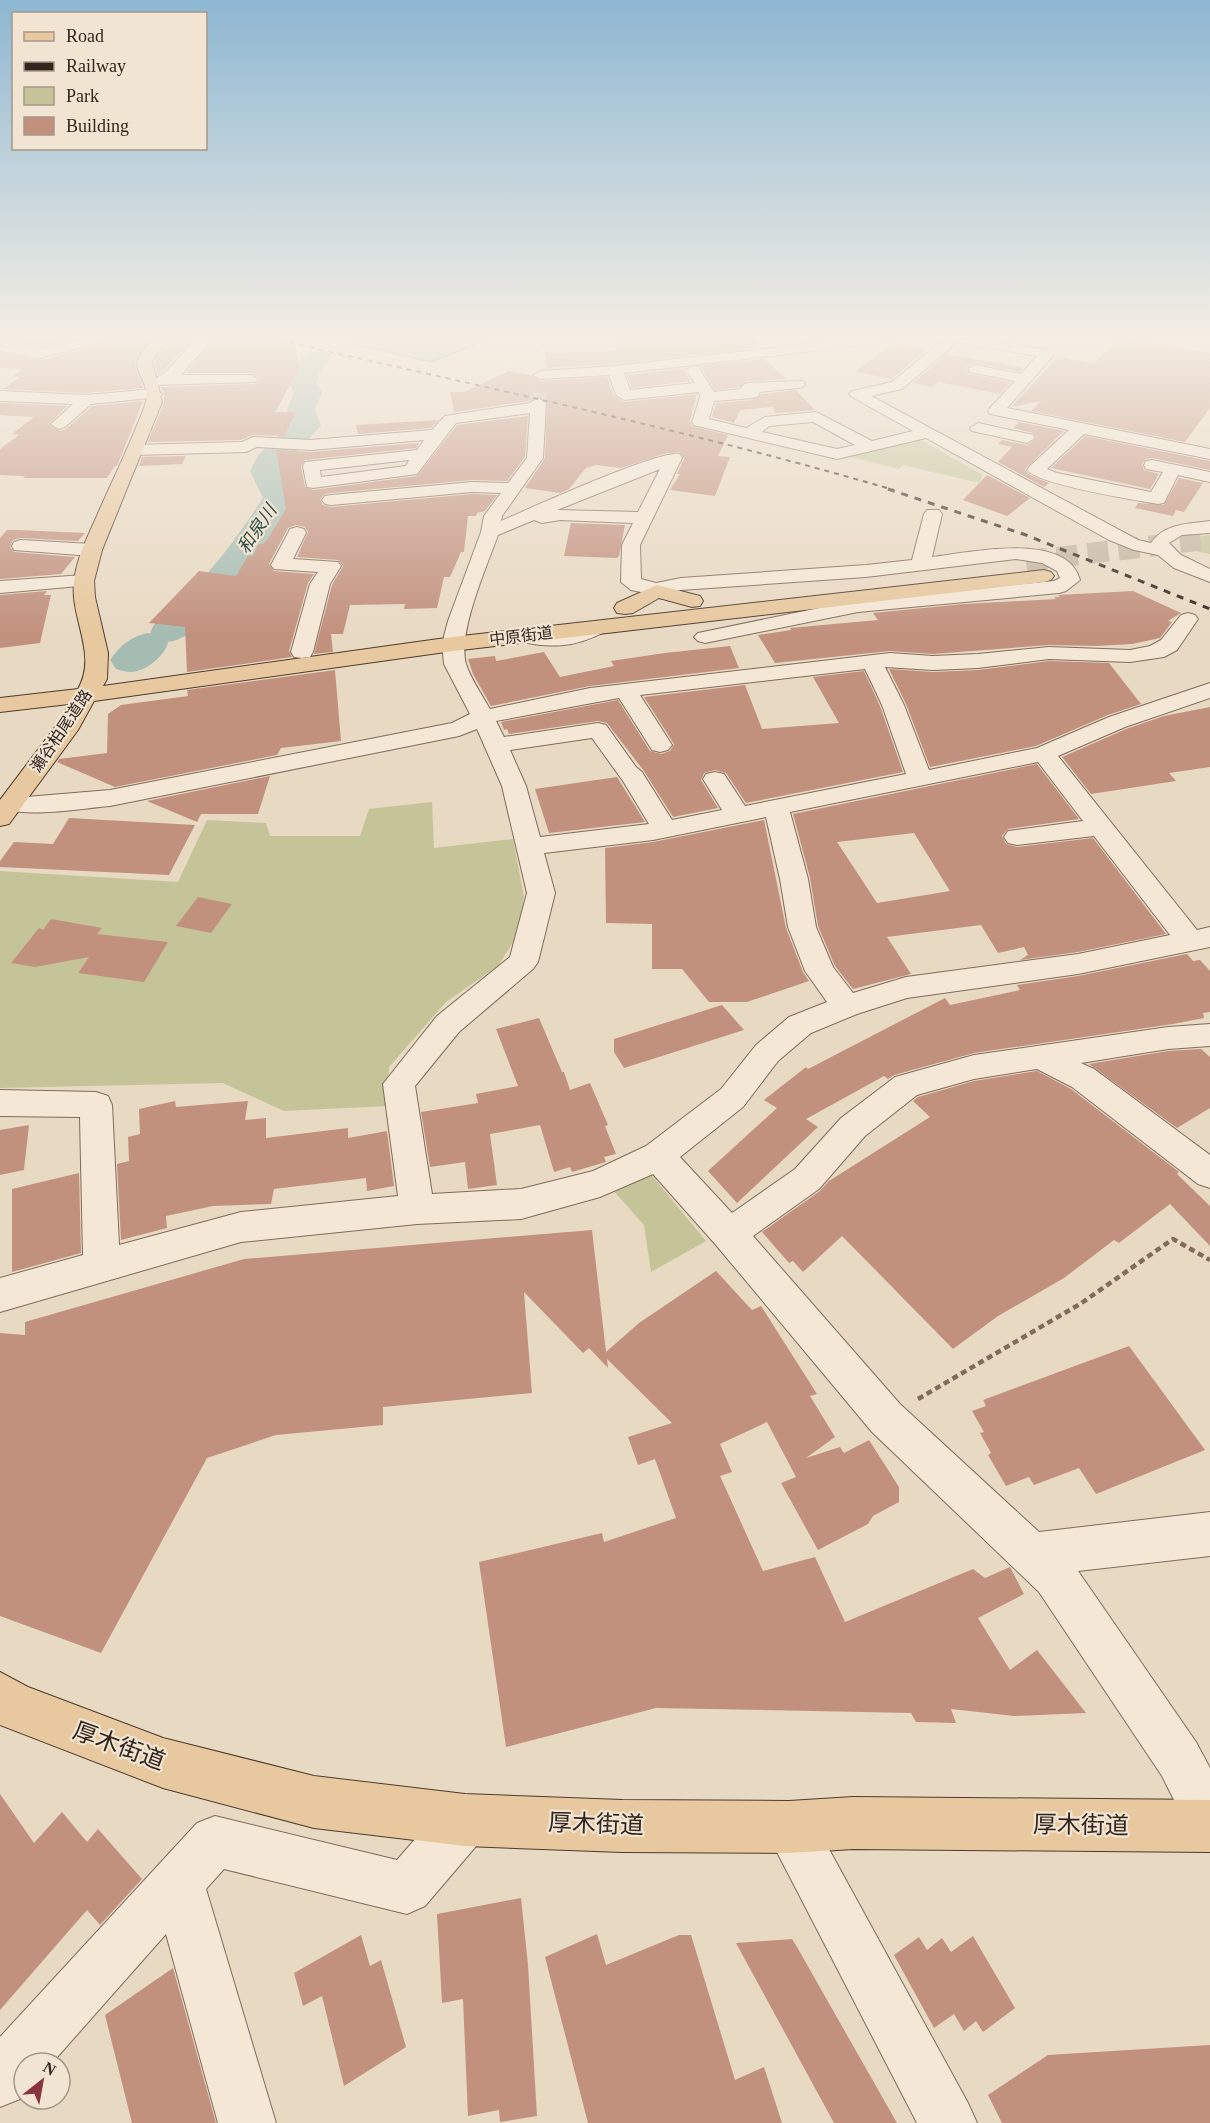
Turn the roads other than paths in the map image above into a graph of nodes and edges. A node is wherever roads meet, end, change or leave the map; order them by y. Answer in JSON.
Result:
{"nodes":[{"id":1,"x":139,"y":437,"type":"edge"},
{"id":2,"x":258,"y":437,"type":"edge"},
{"id":3,"x":262,"y":437,"type":"edge"},
{"id":4,"x":398,"y":437,"type":"edge"},
{"id":5,"x":435,"y":437,"type":"edge"},
{"id":6,"x":536,"y":437,"type":"tunnel mouth"},
{"id":7,"x":763,"y":437,"type":"edge"},
{"id":8,"x":853,"y":437,"type":"edge"},
{"id":9,"x":909,"y":437,"type":"edge"},
{"id":10,"x":934,"y":437,"type":"edge"},
{"id":11,"x":1021,"y":437,"type":"edge"},
{"id":12,"x":1072,"y":437,"type":"edge"},
{"id":13,"x":1126,"y":437,"type":"edge"},
{"id":14,"x":869,"y":446,"type":"junction"},
{"id":15,"x":1063,"y":446,"type":"junction"},
{"id":16,"x":134,"y":450,"type":"junction"},
{"id":17,"x":1085,"y":451,"type":"dead end"},
{"id":18,"x":1210,"y":454,"type":"edge"},
{"id":19,"x":1141,"y":462,"type":"dead end"},
{"id":20,"x":311,"y":466,"type":"dead end"},
{"id":21,"x":1174,"y":469,"type":"junction"},
{"id":22,"x":1210,"y":477,"type":"edge"},
{"id":23,"x":512,"y":488,"type":"junction"},
{"id":24,"x":322,"y":500,"type":"dead end"},
{"id":25,"x":933,"y":514,"type":"dead end"},
{"id":26,"x":643,"y":518,"type":"junction"},
{"id":27,"x":518,"y":520,"type":"junction"},
{"id":28,"x":1210,"y":527,"type":"edge"},
{"id":29,"x":490,"y":532,"type":"junction"},
{"id":30,"x":297,"y":533,"type":"dead end"},
{"id":31,"x":21,"y":546,"type":"dead end"},
{"id":32,"x":92,"y":550,"type":"junction"},
{"id":33,"x":1163,"y":550,"type":"junction"},
{"id":34,"x":1026,"y":561,"type":"tunnel mouth"},
{"id":35,"x":921,"y":564,"type":"junction"},
{"id":36,"x":1210,"y":564,"type":"edge"},
{"id":37,"x":1190,"y":567,"type":"junction"},
{"id":38,"x":1044,"y":576,"type":"tunnel mouth"},
{"id":39,"x":1210,"y":576,"type":"edge"},
{"id":40,"x":84,"y":581,"type":"junction"},
{"id":41,"x":0,"y":587,"type":"edge"},
{"id":42,"x":657,"y":591,"type":"junction"},
{"id":43,"x":625,"y":608,"type":"junction"},
{"id":44,"x":697,"y":619,"type":"junction"},
{"id":45,"x":1188,"y":619,"type":"dead end"},
{"id":46,"x":454,"y":638,"type":"junction"},
{"id":47,"x":302,"y":651,"type":"junction"},
{"id":48,"x":872,"y":662,"type":"junction"},
{"id":49,"x":91,"y":687,"type":"junction"},
{"id":50,"x":0,"y":690,"type":"edge"},
{"id":51,"x":626,"y":691,"type":"junction"},
{"id":52,"x":1202,"y":694,"type":"edge"},
{"id":53,"x":0,"y":705,"type":"edge"},
{"id":54,"x":1210,"y":716,"type":"edge"},
{"id":55,"x":483,"y":717,"type":"junction"},
{"id":56,"x":496,"y":745,"type":"junction"},
{"id":57,"x":660,"y":745,"type":"dead end"},
{"id":58,"x":1044,"y":754,"type":"junction"},
{"id":59,"x":715,"y":779,"type":"dead end"},
{"id":60,"x":920,"y":779,"type":"junction"},
{"id":61,"x":776,"y":808,"type":"junction"},
{"id":62,"x":5,"y":811,"type":"edge"},
{"id":63,"x":738,"y":815,"type":"junction"},
{"id":64,"x":1100,"y":827,"type":"junction"},
{"id":65,"x":665,"y":829,"type":"junction"},
{"id":66,"x":1017,"y":837,"type":"dead end"},
{"id":67,"x":529,"y":847,"type":"junction"},
{"id":68,"x":1200,"y":939,"type":"edge"},
{"id":69,"x":846,"y":1006,"type":"junction"},
{"id":70,"x":1210,"y":1035,"type":"edge"},
{"id":71,"x":1042,"y":1058,"type":"junction"},
{"id":72,"x":0,"y":1103,"type":"edge"},
{"id":73,"x":658,"y":1156,"type":"junction"},
{"id":74,"x":1208,"y":1171,"type":"edge"},
{"id":75,"x":417,"y":1209,"type":"junction"},
{"id":76,"x":729,"y":1234,"type":"junction"},
{"id":77,"x":102,"y":1266,"type":"junction"},
{"id":78,"x":0,"y":1295,"type":"edge"},
{"id":79,"x":1210,"y":1534,"type":"edge"},
{"id":80,"x":1033,"y":1554,"type":"junction"},
{"id":81,"x":0,"y":1697,"type":"edge"},
{"id":82,"x":1210,"y":1818,"type":"edge"},
{"id":83,"x":465,"y":1820,"type":"junction"},
{"id":84,"x":1210,"y":1826,"type":"edge"},
{"id":85,"x":789,"y":1827,"type":"junction"},
{"id":86,"x":178,"y":1881,"type":"junction"},
{"id":87,"x":0,"y":2079,"type":"edge"},
{"id":88,"x":247,"y":2123,"type":"edge"},
{"id":89,"x":948,"y":2123,"type":"edge"}],
"edges":[{"from":1,"to":16,"type":"main road","name":"瀬谷柏尾道路"},
{"from":2,"to":16,"type":"street"},
{"from":3,"to":4,"type":"street"},
{"from":5,"to":20,"type":"street"},
{"from":6,"to":23,"type":"street"},
{"from":7,"to":14,"type":"street"},
{"from":8,"to":14,"type":"street"},
{"from":9,"to":14,"type":"street"},
{"from":10,"to":33,"type":"street"},
{"from":11,"to":15,"type":"street"},
{"from":12,"to":15,"type":"street"},
{"from":13,"to":18,"type":"street"},
{"from":15,"to":17,"type":"street"},
{"from":15,"to":21,"type":"street"},
{"from":16,"to":32,"type":"main road","name":"瀬谷柏尾道路"},
{"from":19,"to":21,"type":"street"},
{"from":21,"to":22,"type":"street"},
{"from":23,"to":24,"type":"street"},
{"from":23,"to":29,"type":"street"},
{"from":25,"to":35,"type":"street"},
{"from":26,"to":27,"type":"street"},
{"from":26,"to":27,"type":"street"},
{"from":26,"to":42,"type":"street"},
{"from":27,"to":29,"type":"street"},
{"from":28,"to":33,"type":"street"},
{"from":29,"to":46,"type":"street"},
{"from":30,"to":47,"type":"street"},
{"from":31,"to":32,"type":"street"},
{"from":32,"to":40,"type":"main road","name":"瀬谷柏尾道路"},
{"from":33,"to":37,"type":"street"},
{"from":34,"to":44,"type":"main road","name":"中原街道"},
{"from":35,"to":42,"type":"street"},
{"from":35,"to":44,"type":"street"},
{"from":36,"to":37,"type":"street"},
{"from":37,"to":39,"type":"street"},
{"from":38,"to":44,"type":"main road","name":"中原街道"},
{"from":40,"to":41,"type":"street"},
{"from":40,"to":49,"type":"main road","name":"瀬谷柏尾道路"},
{"from":42,"to":43,"type":"main road"},
{"from":42,"to":44,"type":"main road"},
{"from":43,"to":44,"type":"main road","name":"中原街道"},
{"from":43,"to":46,"type":"main road","name":"中原街道"},
{"from":44,"to":46,"type":"main road","name":"中原街道"},
{"from":45,"to":48,"type":"street"},
{"from":46,"to":47,"type":"main road","name":"中原街道"},
{"from":46,"to":49,"type":"main road","name":"中原街道"},
{"from":46,"to":55,"type":"street"},
{"from":47,"to":49,"type":"main road","name":"中原街道"},
{"from":48,"to":51,"type":"street"},
{"from":48,"to":60,"type":"street"},
{"from":49,"to":50,"type":"main road","name":"中原街道"},
{"from":49,"to":53,"type":"main road","name":"中原街道"},
{"from":49,"to":62,"type":"main road","name":"瀬谷柏尾道路"},
{"from":51,"to":55,"type":"street"},
{"from":51,"to":57,"type":"street"},
{"from":52,"to":54,"type":"street"},
{"from":52,"to":58,"type":"street"},
{"from":55,"to":56,"type":"street"},
{"from":55,"to":62,"type":"street"},
{"from":56,"to":65,"type":"street"},
{"from":56,"to":67,"type":"street"},
{"from":58,"to":60,"type":"street"},
{"from":58,"to":64,"type":"street"},
{"from":59,"to":63,"type":"street"},
{"from":60,"to":61,"type":"street"},
{"from":61,"to":63,"type":"street"},
{"from":61,"to":69,"type":"street"},
{"from":63,"to":65,"type":"street"},
{"from":64,"to":66,"type":"street"},
{"from":64,"to":68,"type":"street"},
{"from":65,"to":67,"type":"street"},
{"from":67,"to":75,"type":"street"},
{"from":68,"to":69,"type":"street"},
{"from":69,"to":73,"type":"street"},
{"from":70,"to":71,"type":"street"},
{"from":71,"to":74,"type":"street"},
{"from":71,"to":76,"type":"street"},
{"from":72,"to":77,"type":"street"},
{"from":73,"to":75,"type":"street"},
{"from":73,"to":76,"type":"street"},
{"from":75,"to":77,"type":"street"},
{"from":76,"to":80,"type":"street"},
{"from":77,"to":78,"type":"street"},
{"from":79,"to":80,"type":"street"},
{"from":80,"to":82,"type":"street"},
{"from":81,"to":83,"type":"main road","name":"厚木街道"},
{"from":83,"to":85,"type":"main road","name":"厚木街道"},
{"from":83,"to":86,"type":"street"},
{"from":84,"to":85,"type":"main road","name":"厚木街道"},
{"from":85,"to":89,"type":"street"},
{"from":86,"to":87,"type":"street"},
{"from":86,"to":88,"type":"street"}]}
